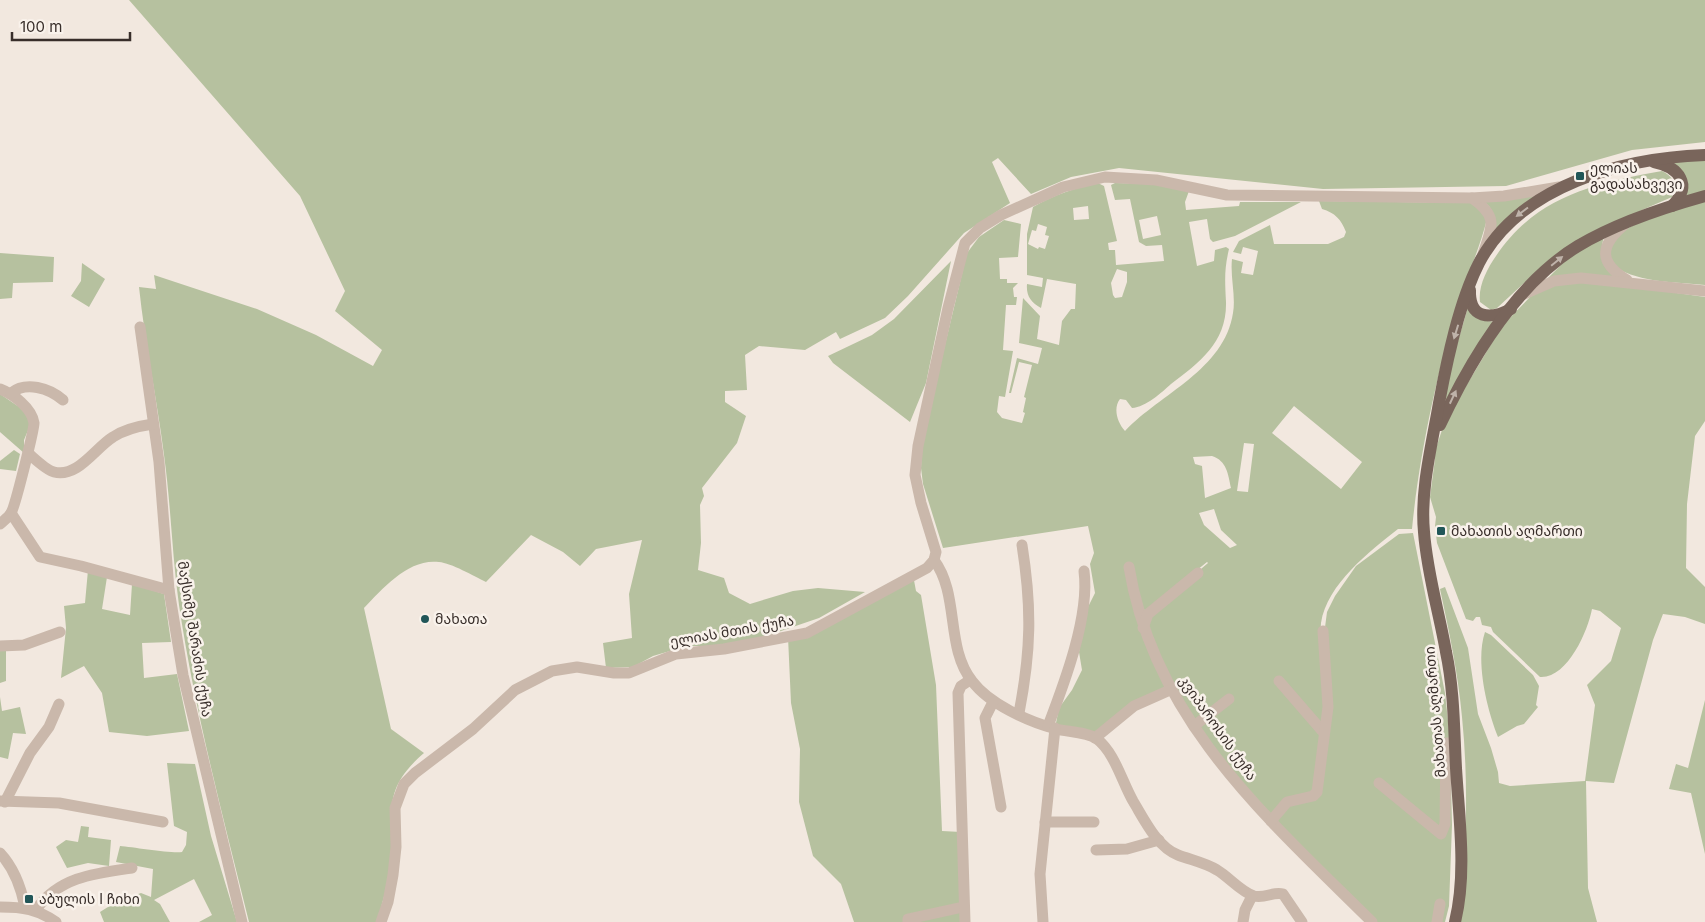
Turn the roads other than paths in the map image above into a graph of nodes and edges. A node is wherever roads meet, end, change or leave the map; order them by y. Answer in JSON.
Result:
{"nodes":[{"id":1,"x":1705,"y":154,"type":"edge"},
{"id":2,"x":1651,"y":161,"type":"junction"},
{"id":3,"x":1563,"y":187,"type":"junction"},
{"id":4,"x":1705,"y":196,"type":"edge"},
{"id":5,"x":1472,"y":198,"type":"junction"},
{"id":6,"x":1672,"y":206,"type":"junction"},
{"id":7,"x":1626,"y":223,"type":"junction"},
{"id":8,"x":1480,"y":263,"type":"junction"},
{"id":9,"x":1631,"y":282,"type":"junction"},
{"id":10,"x":1471,"y":285,"type":"junction"},
{"id":11,"x":1705,"y":292,"type":"edge"},
{"id":12,"x":1522,"y":295,"type":"junction"},
{"id":13,"x":1511,"y":309,"type":"junction"},
{"id":14,"x":140,"y":327,"type":"dead end"},
{"id":15,"x":5,"y":391,"type":"edge"},
{"id":16,"x":63,"y":400,"type":"dead end"},
{"id":17,"x":153,"y":424,"type":"junction"},
{"id":18,"x":1432,"y":441,"type":"junction"},
{"id":19,"x":28,"y":453,"type":"junction"},
{"id":20,"x":11,"y":513,"type":"junction"},
{"id":21,"x":0,"y":524,"type":"edge"},
{"id":22,"x":1022,"y":545,"type":"dead end"},
{"id":23,"x":934,"y":560,"type":"junction"},
{"id":24,"x":1129,"y":567,"type":"dead end"},
{"id":25,"x":1084,"y":571,"type":"dead end"},
{"id":26,"x":1198,"y":573,"type":"dead end"},
{"id":27,"x":169,"y":590,"type":"junction"},
{"id":28,"x":1142,"y":628,"type":"junction"},
{"id":29,"x":1323,"y":631,"type":"dead end"},
{"id":30,"x":60,"y":632,"type":"dead end"},
{"id":31,"x":0,"y":646,"type":"edge"},
{"id":32,"x":970,"y":680,"type":"junction"},
{"id":33,"x":1279,"y":681,"type":"dead end"},
{"id":34,"x":1170,"y":690,"type":"junction"},
{"id":35,"x":1229,"y":699,"type":"dead end"},
{"id":36,"x":993,"y":702,"type":"junction"},
{"id":37,"x":59,"y":704,"type":"dead end"},
{"id":38,"x":1019,"y":713,"type":"junction"},
{"id":39,"x":1194,"y":726,"type":"junction"},
{"id":40,"x":1051,"y":727,"type":"junction"},
{"id":41,"x":1324,"y":733,"type":"junction"},
{"id":42,"x":1095,"y":738,"type":"junction"},
{"id":43,"x":1455,"y":743,"type":"junction"},
{"id":44,"x":1379,"y":783,"type":"dead end"},
{"id":45,"x":2,"y":802,"type":"edge"},
{"id":46,"x":1001,"y":807,"type":"dead end"},
{"id":47,"x":1271,"y":821,"type":"junction"},
{"id":48,"x":163,"y":822,"type":"dead end"},
{"id":49,"x":1045,"y":822,"type":"junction"},
{"id":50,"x":1094,"y":822,"type":"dead end"},
{"id":51,"x":1159,"y":840,"type":"junction"},
{"id":52,"x":1096,"y":850,"type":"dead end"},
{"id":53,"x":0,"y":853,"type":"edge"},
{"id":54,"x":132,"y":868,"type":"dead end"},
{"id":55,"x":1252,"y":896,"type":"junction"},
{"id":56,"x":1440,"y":904,"type":"dead end"},
{"id":57,"x":0,"y":907,"type":"edge"},
{"id":58,"x":963,"y":907,"type":"junction"},
{"id":59,"x":31,"y":909,"type":"junction"},
{"id":60,"x":56,"y":922,"type":"edge"},
{"id":61,"x":242,"y":922,"type":"edge"},
{"id":62,"x":381,"y":922,"type":"edge"},
{"id":63,"x":908,"y":922,"type":"edge"},
{"id":64,"x":965,"y":922,"type":"edge"},
{"id":65,"x":1043,"y":922,"type":"edge"},
{"id":66,"x":1243,"y":922,"type":"edge"},
{"id":67,"x":1302,"y":922,"type":"edge"},
{"id":68,"x":1372,"y":922,"type":"edge"},
{"id":69,"x":1437,"y":922,"type":"edge"},
{"id":70,"x":1455,"y":922,"type":"edge"}],
"edges":[{"from":1,"to":2,"type":"main road","name":"მახათას აღმართი"},
{"from":2,"to":3,"type":"main road","name":"მახათას აღმართი"},
{"from":2,"to":6,"type":"main road"},
{"from":3,"to":5,"type":"street"},
{"from":3,"to":8,"type":"main road","name":"მახათას აღმართი","one_way":true},
{"from":4,"to":6,"type":"main road","name":"მახათას აღმართი"},
{"from":5,"to":8,"type":"street"},
{"from":5,"to":23,"type":"street"},
{"from":6,"to":7,"type":"main road","name":"მახათას აღმართი"},
{"from":7,"to":9,"type":"street"},
{"from":12,"to":7,"type":"main road","name":"მახათას აღმართი","one_way":true},
{"from":8,"to":10,"type":"main road","name":"მახათას აღმართი"},
{"from":9,"to":11,"type":"street"},
{"from":9,"to":12,"type":"street"},
{"from":10,"to":13,"type":"main road"},
{"from":10,"to":18,"type":"main road","name":"მახათას აღმართი","one_way":true},
{"from":12,"to":13,"type":"main road","name":"მახათას აღმართი"},
{"from":18,"to":13,"type":"main road","name":"მახათას აღმართი","one_way":true},
{"from":14,"to":17,"type":"street","name":"მაქსიმე შარაძის ქუჩა"},
{"from":15,"to":16,"type":"street"},
{"from":15,"to":19,"type":"street"},
{"from":17,"to":19,"type":"street"},
{"from":17,"to":27,"type":"street","name":"მაქსიმე შარაძის ქუჩა"},
{"from":18,"to":43,"type":"main road","name":"მახათას აღმართი"},
{"from":19,"to":20,"type":"street"},
{"from":20,"to":21,"type":"street"},
{"from":20,"to":27,"type":"street"},
{"from":22,"to":38,"type":"street"},
{"from":23,"to":32,"type":"street"},
{"from":23,"to":62,"type":"street","name":"ელიას მთის ქუჩა"},
{"from":24,"to":28,"type":"street","name":"კვიპაროსის ქუჩა"},
{"from":25,"to":40,"type":"street"},
{"from":26,"to":28,"type":"street"},
{"from":27,"to":61,"type":"street","name":"მაქსიმე შარაძის ქუჩა"},
{"from":28,"to":34,"type":"street","name":"კვიპაროსის ქუჩა"},
{"from":29,"to":41,"type":"street"},
{"from":30,"to":31,"type":"street"},
{"from":32,"to":36,"type":"street"},
{"from":32,"to":58,"type":"street"},
{"from":33,"to":41,"type":"street"},
{"from":34,"to":39,"type":"street","name":"კვიპაროსის ქუჩა"},
{"from":34,"to":42,"type":"street"},
{"from":35,"to":39,"type":"street"},
{"from":36,"to":38,"type":"street"},
{"from":36,"to":46,"type":"street"},
{"from":37,"to":45,"type":"street"},
{"from":38,"to":40,"type":"street"},
{"from":39,"to":47,"type":"street","name":"კვიპაროსის ქუჩა"},
{"from":40,"to":42,"type":"street"},
{"from":40,"to":49,"type":"street"},
{"from":41,"to":47,"type":"street"},
{"from":42,"to":51,"type":"street"},
{"from":43,"to":44,"type":"street"},
{"from":43,"to":70,"type":"main road","name":"მახათას აღმართი"},
{"from":45,"to":48,"type":"street"},
{"from":47,"to":68,"type":"street","name":"კვიპაროსის ქუჩა"},
{"from":49,"to":50,"type":"street"},
{"from":49,"to":65,"type":"street"},
{"from":51,"to":52,"type":"street"},
{"from":51,"to":55,"type":"street"},
{"from":53,"to":59,"type":"street"},
{"from":54,"to":59,"type":"street"},
{"from":55,"to":66,"type":"street"},
{"from":55,"to":67,"type":"street"},
{"from":56,"to":69,"type":"street"},
{"from":57,"to":59,"type":"street"},
{"from":58,"to":63,"type":"street"},
{"from":58,"to":64,"type":"street"},
{"from":59,"to":60,"type":"street"}]}
